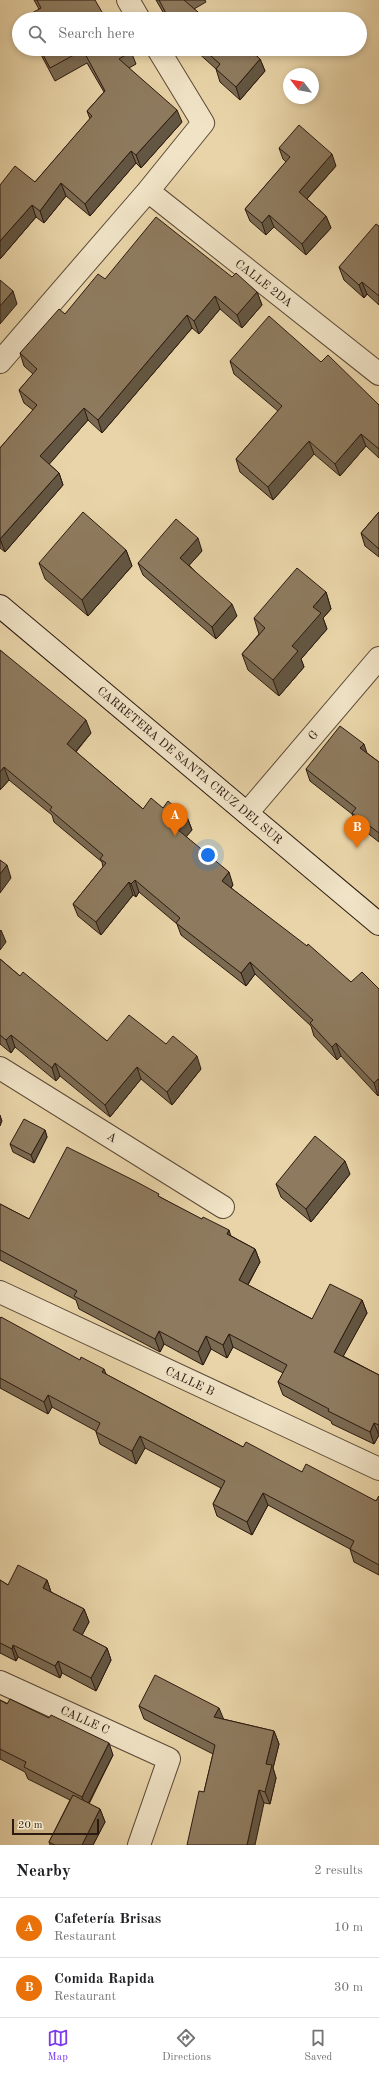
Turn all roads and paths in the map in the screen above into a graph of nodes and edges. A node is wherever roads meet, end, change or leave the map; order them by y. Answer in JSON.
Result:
{"nodes":[{"id":1,"x":128,"y":0,"type":"edge"},
{"id":2,"x":136,"y":12,"type":"edge"},
{"id":3,"x":162,"y":56,"type":"edge"},
{"id":4,"x":148,"y":191,"type":"junction"},
{"id":5,"x":0,"y":362,"type":"edge"},
{"id":6,"x":379,"y":374,"type":"edge"},
{"id":7,"x":0,"y":606,"type":"edge"},
{"id":8,"x":379,"y":658,"type":"edge"},
{"id":9,"x":247,"y":813,"type":"junction"},
{"id":10,"x":379,"y":924,"type":"edge"},
{"id":11,"x":0,"y":1068,"type":"edge"},
{"id":12,"x":223,"y":1207,"type":"dead end"},
{"id":13,"x":0,"y":1292,"type":"edge"},
{"id":14,"x":379,"y":1469,"type":"edge"},
{"id":15,"x":0,"y":1682,"type":"edge"},
{"id":16,"x":138,"y":1845,"type":"edge"}],
"edges":[{"from":1,"to":2,"type":"street"},
{"from":3,"to":4,"type":"street"},
{"from":4,"to":5,"type":"street"},
{"from":4,"to":6,"type":"street","name":"CALLE 2DA"},
{"from":7,"to":9,"type":"street","name":"CARRETERA DE SANTA CRUZ DEL SUR"},
{"from":8,"to":9,"type":"street","name":"G"},
{"from":9,"to":10,"type":"street","name":"CARRETERA DE SANTA CRUZ DEL SUR"},
{"from":11,"to":12,"type":"street","name":"A"},
{"from":13,"to":14,"type":"street","name":"CALLE B"},
{"from":15,"to":16,"type":"street","name":"CALLE C"}]}
